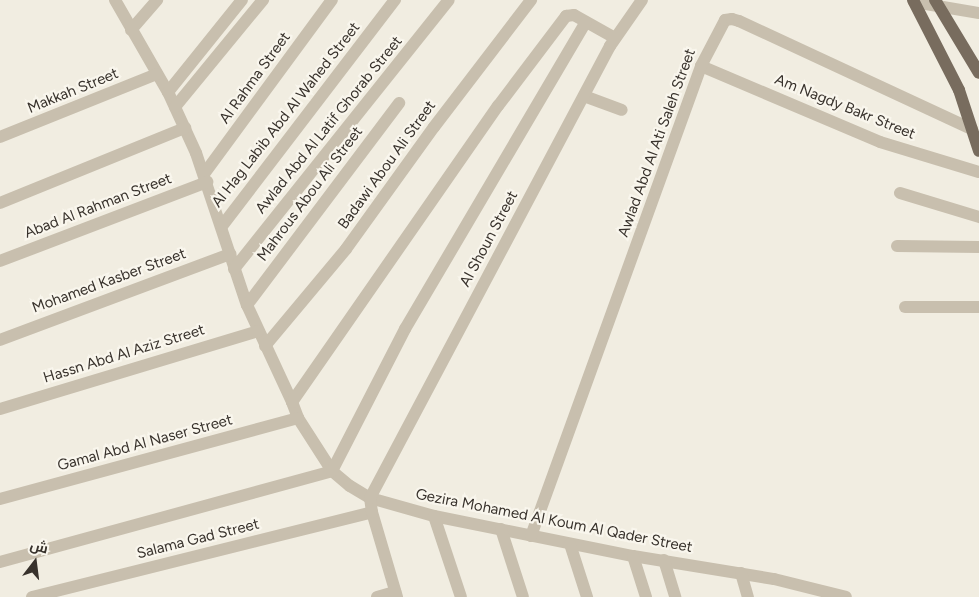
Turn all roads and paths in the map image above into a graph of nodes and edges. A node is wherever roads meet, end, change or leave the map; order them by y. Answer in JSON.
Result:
{"nodes":[{"id":1,"x":115,"y":0,"type":"edge"},
{"id":2,"x":157,"y":0,"type":"edge"},
{"id":3,"x":242,"y":0,"type":"edge"},
{"id":4,"x":263,"y":0,"type":"edge"},
{"id":5,"x":332,"y":0,"type":"edge"},
{"id":6,"x":395,"y":0,"type":"edge"},
{"id":7,"x":449,"y":0,"type":"edge"},
{"id":8,"x":531,"y":0,"type":"edge"},
{"id":9,"x":642,"y":0,"type":"edge"},
{"id":10,"x":915,"y":1,"type":"edge"},
{"id":11,"x":937,"y":3,"type":"edge"},
{"id":12,"x":979,"y":13,"type":"edge"},
{"id":13,"x":586,"y":22,"type":"junction"},
{"id":14,"x":131,"y":30,"type":"junction"},
{"id":15,"x":615,"y":38,"type":"junction"},
{"id":16,"x":701,"y":66,"type":"junction"},
{"id":17,"x":979,"y":73,"type":"edge"},
{"id":18,"x":157,"y":74,"type":"junction"},
{"id":19,"x":168,"y":92,"type":"junction"},
{"id":20,"x":584,"y":96,"type":"junction"},
{"id":21,"x":399,"y":103,"type":"dead end"},
{"id":22,"x":175,"y":107,"type":"junction"},
{"id":23,"x":622,"y":110,"type":"dead end"},
{"id":24,"x":185,"y":128,"type":"junction"},
{"id":25,"x":972,"y":130,"type":"junction"},
{"id":26,"x":0,"y":137,"type":"edge"},
{"id":27,"x":979,"y":151,"type":"edge"},
{"id":28,"x":979,"y":172,"type":"edge"},
{"id":29,"x":205,"y":178,"type":"junction"},
{"id":30,"x":900,"y":193,"type":"dead end"},
{"id":31,"x":0,"y":203,"type":"edge"},
{"id":32,"x":979,"y":218,"type":"edge"},
{"id":33,"x":222,"y":226,"type":"junction"},
{"id":34,"x":897,"y":246,"type":"dead end"},
{"id":35,"x":979,"y":247,"type":"edge"},
{"id":36,"x":230,"y":254,"type":"junction"},
{"id":37,"x":0,"y":261,"type":"edge"},
{"id":38,"x":234,"y":269,"type":"junction"},
{"id":39,"x":247,"y":305,"type":"junction"},
{"id":40,"x":905,"y":307,"type":"dead end"},
{"id":41,"x":979,"y":307,"type":"edge"},
{"id":42,"x":258,"y":331,"type":"junction"},
{"id":43,"x":0,"y":340,"type":"edge"},
{"id":44,"x":265,"y":346,"type":"junction"},
{"id":45,"x":292,"y":402,"type":"junction"},
{"id":46,"x":0,"y":409,"type":"edge"},
{"id":47,"x":298,"y":418,"type":"junction"},
{"id":48,"x":332,"y":471,"type":"junction"},
{"id":49,"x":370,"y":498,"type":"junction"},
{"id":50,"x":0,"y":499,"type":"edge"},
{"id":51,"x":372,"y":512,"type":"junction"},
{"id":52,"x":434,"y":516,"type":"junction"},
{"id":53,"x":501,"y":529,"type":"junction"},
{"id":54,"x":531,"y":536,"type":"junction"},
{"id":55,"x":570,"y":544,"type":"junction"},
{"id":56,"x":633,"y":556,"type":"junction"},
{"id":57,"x":664,"y":560,"type":"junction"},
{"id":58,"x":0,"y":562,"type":"edge"},
{"id":59,"x":741,"y":573,"type":"junction"},
{"id":60,"x":807,"y":592,"type":"edge"},
{"id":61,"x":396,"y":595,"type":"edge"},
{"id":62,"x":32,"y":597,"type":"edge"},
{"id":63,"x":377,"y":597,"type":"edge"},
{"id":64,"x":461,"y":597,"type":"edge"},
{"id":65,"x":523,"y":597,"type":"edge"},
{"id":66,"x":587,"y":597,"type":"edge"},
{"id":67,"x":646,"y":597,"type":"edge"},
{"id":68,"x":675,"y":597,"type":"edge"},
{"id":69,"x":748,"y":597,"type":"edge"},
{"id":70,"x":846,"y":597,"type":"edge"}],
"edges":[{"from":1,"to":14,"type":"street","name":"Gezira Mohamed Al Koum Al Qader Street"},
{"from":2,"to":14,"type":"street"},
{"from":3,"to":19,"type":"street"},
{"from":4,"to":22,"type":"street"},
{"from":5,"to":29,"type":"street","name":"Al Rahma Street"},
{"from":6,"to":33,"type":"street","name":"Al Hag Labib Abd Al Wahed Street"},
{"from":7,"to":38,"type":"street","name":"Awlad Abd Al Latif Ghorab Street"},
{"from":8,"to":44,"type":"street","name":"Badawi Abou Ali Street"},
{"from":9,"to":15,"type":"street","name":"Al Shoun Street"},
{"from":10,"to":11,"type":"street"},
{"from":10,"to":25,"type":"main road"},
{"from":11,"to":12,"type":"street"},
{"from":11,"to":17,"type":"main road"},
{"from":13,"to":15,"type":"street"},
{"from":13,"to":45,"type":"street"},
{"from":13,"to":48,"type":"street"},
{"from":14,"to":18,"type":"street","name":"Gezira Mohamed Al Koum Al Qader Street"},
{"from":15,"to":20,"type":"street","name":"Al Shoun Street"},
{"from":16,"to":25,"type":"street","name":"Awlad Abd Al Ati Saleh Street"},
{"from":16,"to":28,"type":"street","name":"Am Nagdy Bakr Street"},
{"from":16,"to":54,"type":"street","name":"Awlad Abd Al Ati Saleh Street"},
{"from":18,"to":19,"type":"street","name":"Gezira Mohamed Al Koum Al Qader Street"},
{"from":18,"to":26,"type":"street","name":"Makkah Street"},
{"from":19,"to":22,"type":"street","name":"Gezira Mohamed Al Koum Al Qader Street"},
{"from":20,"to":23,"type":"street"},
{"from":20,"to":49,"type":"street","name":"Al Shoun Street"},
{"from":21,"to":39,"type":"street","name":"Mahrous Abou Ali Street"},
{"from":22,"to":24,"type":"street","name":"Gezira Mohamed Al Koum Al Qader Street"},
{"from":24,"to":29,"type":"street","name":"Gezira Mohamed Al Koum Al Qader Street"},
{"from":24,"to":31,"type":"street"},
{"from":25,"to":27,"type":"main road"},
{"from":29,"to":33,"type":"street","name":"Gezira Mohamed Al Koum Al Qader Street"},
{"from":29,"to":37,"type":"street","name":"Abad Al Rahman Street"},
{"from":30,"to":32,"type":"street"},
{"from":33,"to":36,"type":"street","name":"Gezira Mohamed Al Koum Al Qader Street"},
{"from":34,"to":35,"type":"street"},
{"from":36,"to":38,"type":"street","name":"Gezira Mohamed Al Koum Al Qader Street"},
{"from":36,"to":43,"type":"street","name":"Mohamed Kasber Street"},
{"from":38,"to":39,"type":"street","name":"Gezira Mohamed Al Koum Al Qader Street"},
{"from":39,"to":42,"type":"street","name":"Gezira Mohamed Al Koum Al Qader Street"},
{"from":40,"to":41,"type":"street"},
{"from":42,"to":44,"type":"street","name":"Gezira Mohamed Al Koum Al Qader Street"},
{"from":42,"to":46,"type":"street","name":"Hassn Abd Al Aziz Street"},
{"from":44,"to":45,"type":"street","name":"Gezira Mohamed Al Koum Al Qader Street"},
{"from":45,"to":47,"type":"street","name":"Gezira Mohamed Al Koum Al Qader Street"},
{"from":47,"to":48,"type":"street","name":"Gezira Mohamed Al Koum Al Qader Street"},
{"from":47,"to":50,"type":"street","name":"Gamal Abd Al Naser Street"},
{"from":48,"to":49,"type":"street","name":"Gezira Mohamed Al Koum Al Qader Street"},
{"from":48,"to":58,"type":"street"},
{"from":49,"to":51,"type":"street"},
{"from":49,"to":52,"type":"street","name":"Gezira Mohamed Al Koum Al Qader Street"},
{"from":51,"to":61,"type":"street"},
{"from":51,"to":62,"type":"street","name":"Salama Gad Street"},
{"from":52,"to":53,"type":"street","name":"Gezira Mohamed Al Koum Al Qader Street"},
{"from":52,"to":64,"type":"street"},
{"from":53,"to":54,"type":"street","name":"Gezira Mohamed Al Koum Al Qader Street"},
{"from":53,"to":65,"type":"street"},
{"from":54,"to":55,"type":"street","name":"Gezira Mohamed Al Koum Al Qader Street"},
{"from":55,"to":56,"type":"street","name":"Gezira Mohamed Al Koum Al Qader Street"},
{"from":55,"to":66,"type":"street"},
{"from":56,"to":57,"type":"street","name":"Gezira Mohamed Al Koum Al Qader Street"},
{"from":56,"to":67,"type":"street"},
{"from":57,"to":59,"type":"street","name":"Gezira Mohamed Al Koum Al Qader Street"},
{"from":57,"to":68,"type":"street"},
{"from":59,"to":60,"type":"street","name":"Gezira Mohamed Al Koum Al Qader Street"},
{"from":59,"to":69,"type":"street"},
{"from":60,"to":70,"type":"street","name":"Gezira Mohamed Al Koum Al Qader Street"},
{"from":61,"to":63,"type":"street"}]}
